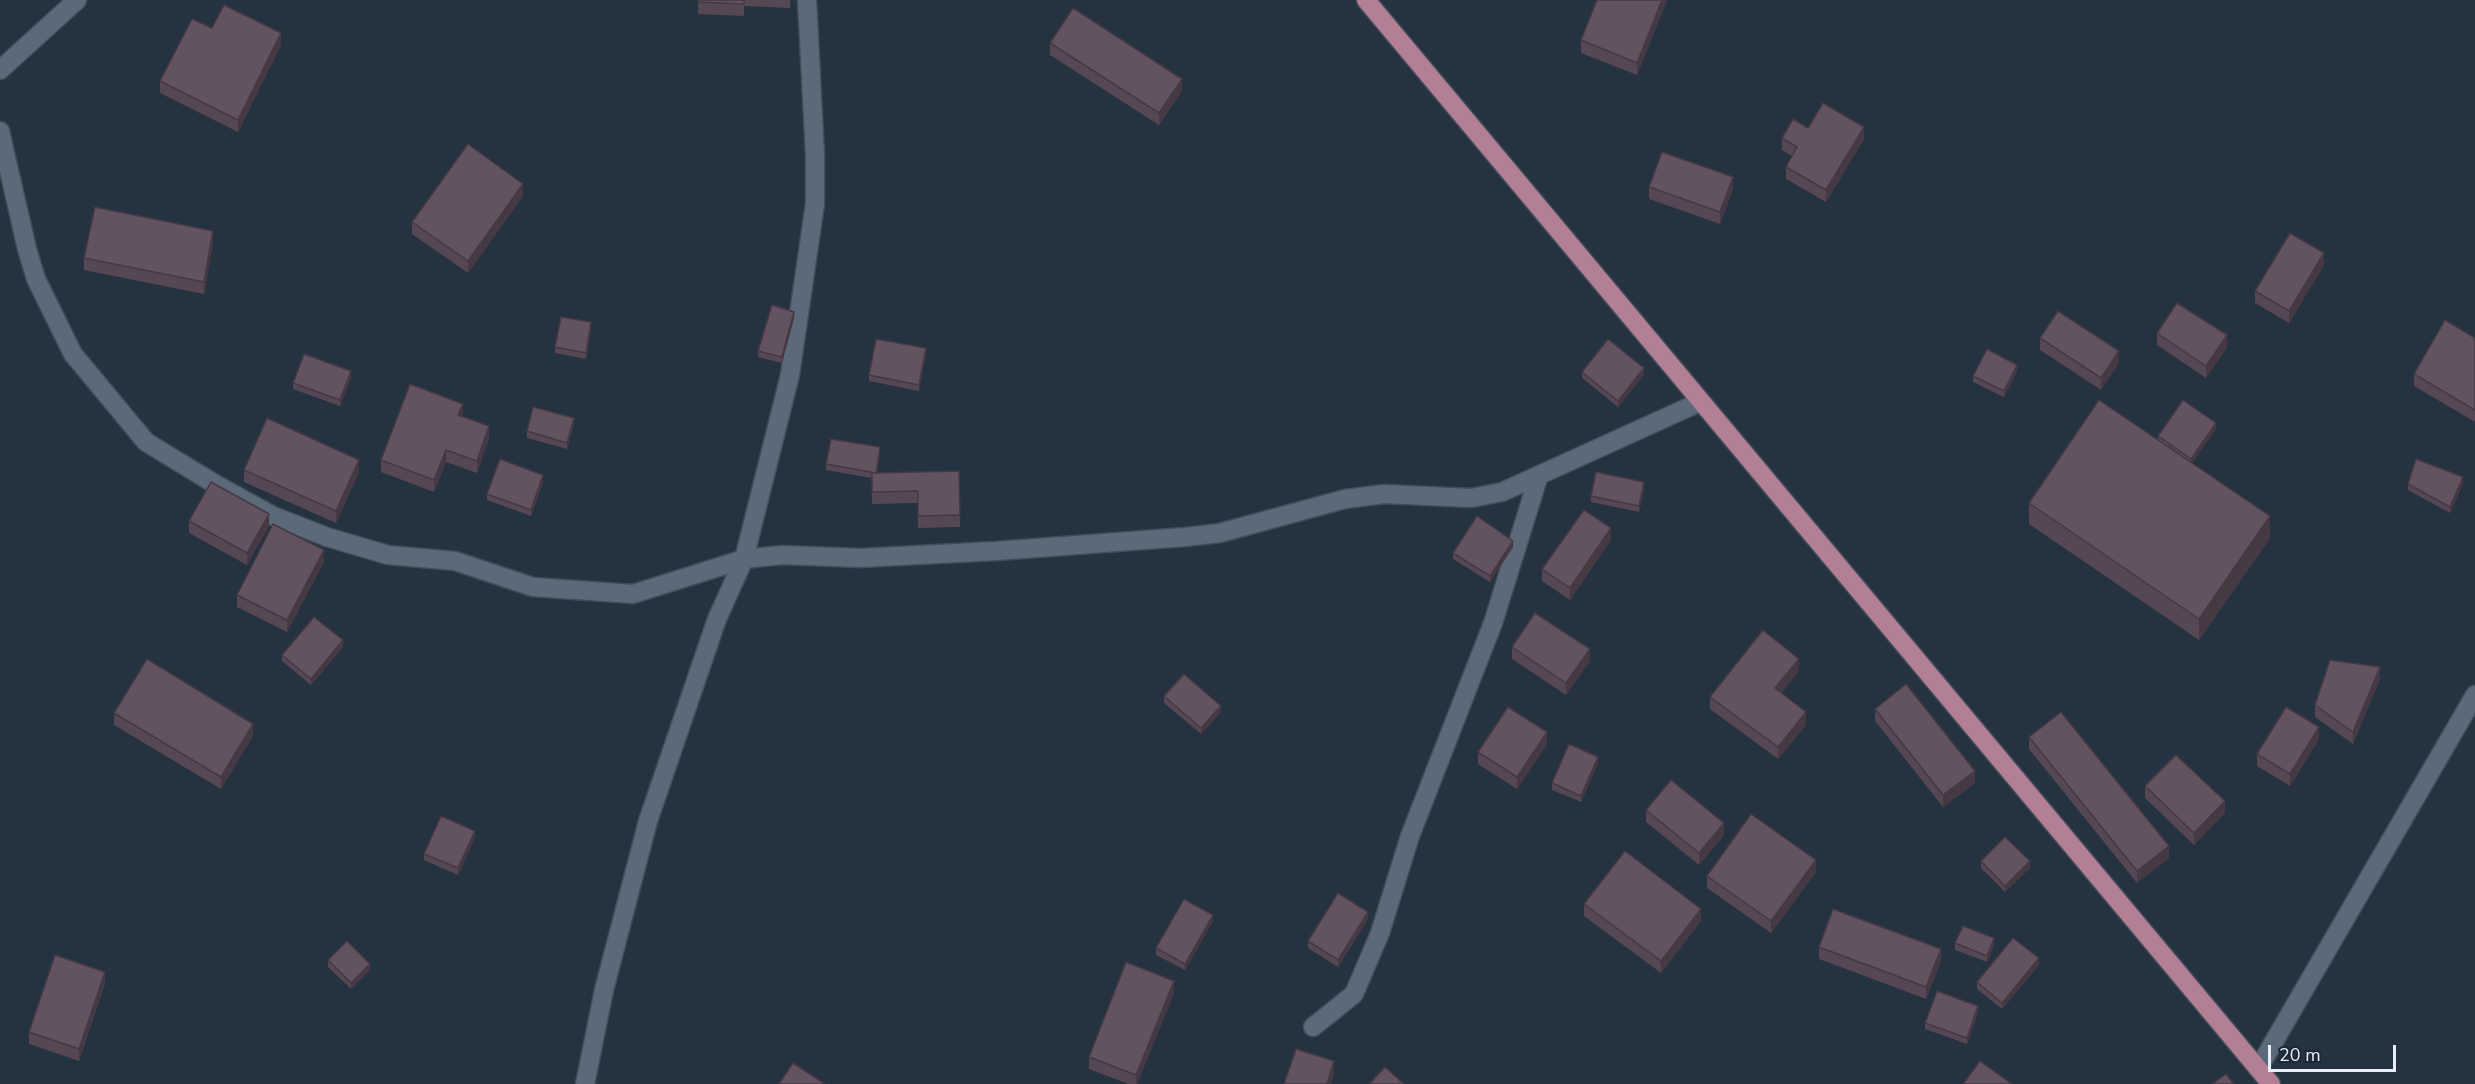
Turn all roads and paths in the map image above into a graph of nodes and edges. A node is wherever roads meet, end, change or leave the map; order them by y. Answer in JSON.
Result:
{"nodes":[{"id":1,"x":77,"y":0,"type":"edge"},
{"id":2,"x":807,"y":0,"type":"edge"},
{"id":3,"x":1366,"y":0,"type":"edge"},
{"id":4,"x":0,"y":70,"type":"edge"},
{"id":5,"x":0,"y":131,"type":"edge"},
{"id":6,"x":1700,"y":402,"type":"junction"},
{"id":7,"x":1539,"y":475,"type":"junction"},
{"id":8,"x":744,"y":559,"type":"junction"},
{"id":9,"x":2475,"y":695,"type":"edge"},
{"id":10,"x":1313,"y":1027,"type":"dead end"},
{"id":11,"x":2258,"y":1069,"type":"junction"},
{"id":12,"x":585,"y":1084,"type":"edge"},
{"id":13,"x":2271,"y":1084,"type":"edge"}],
"edges":[{"from":1,"to":4,"type":"street"},
{"from":2,"to":8,"type":"street"},
{"from":3,"to":6,"type":"main road"},
{"from":5,"to":8,"type":"street"},
{"from":6,"to":7,"type":"street"},
{"from":6,"to":11,"type":"main road"},
{"from":7,"to":8,"type":"street"},
{"from":7,"to":10,"type":"street"},
{"from":8,"to":12,"type":"street"},
{"from":9,"to":11,"type":"street"},
{"from":11,"to":13,"type":"main road"}]}
